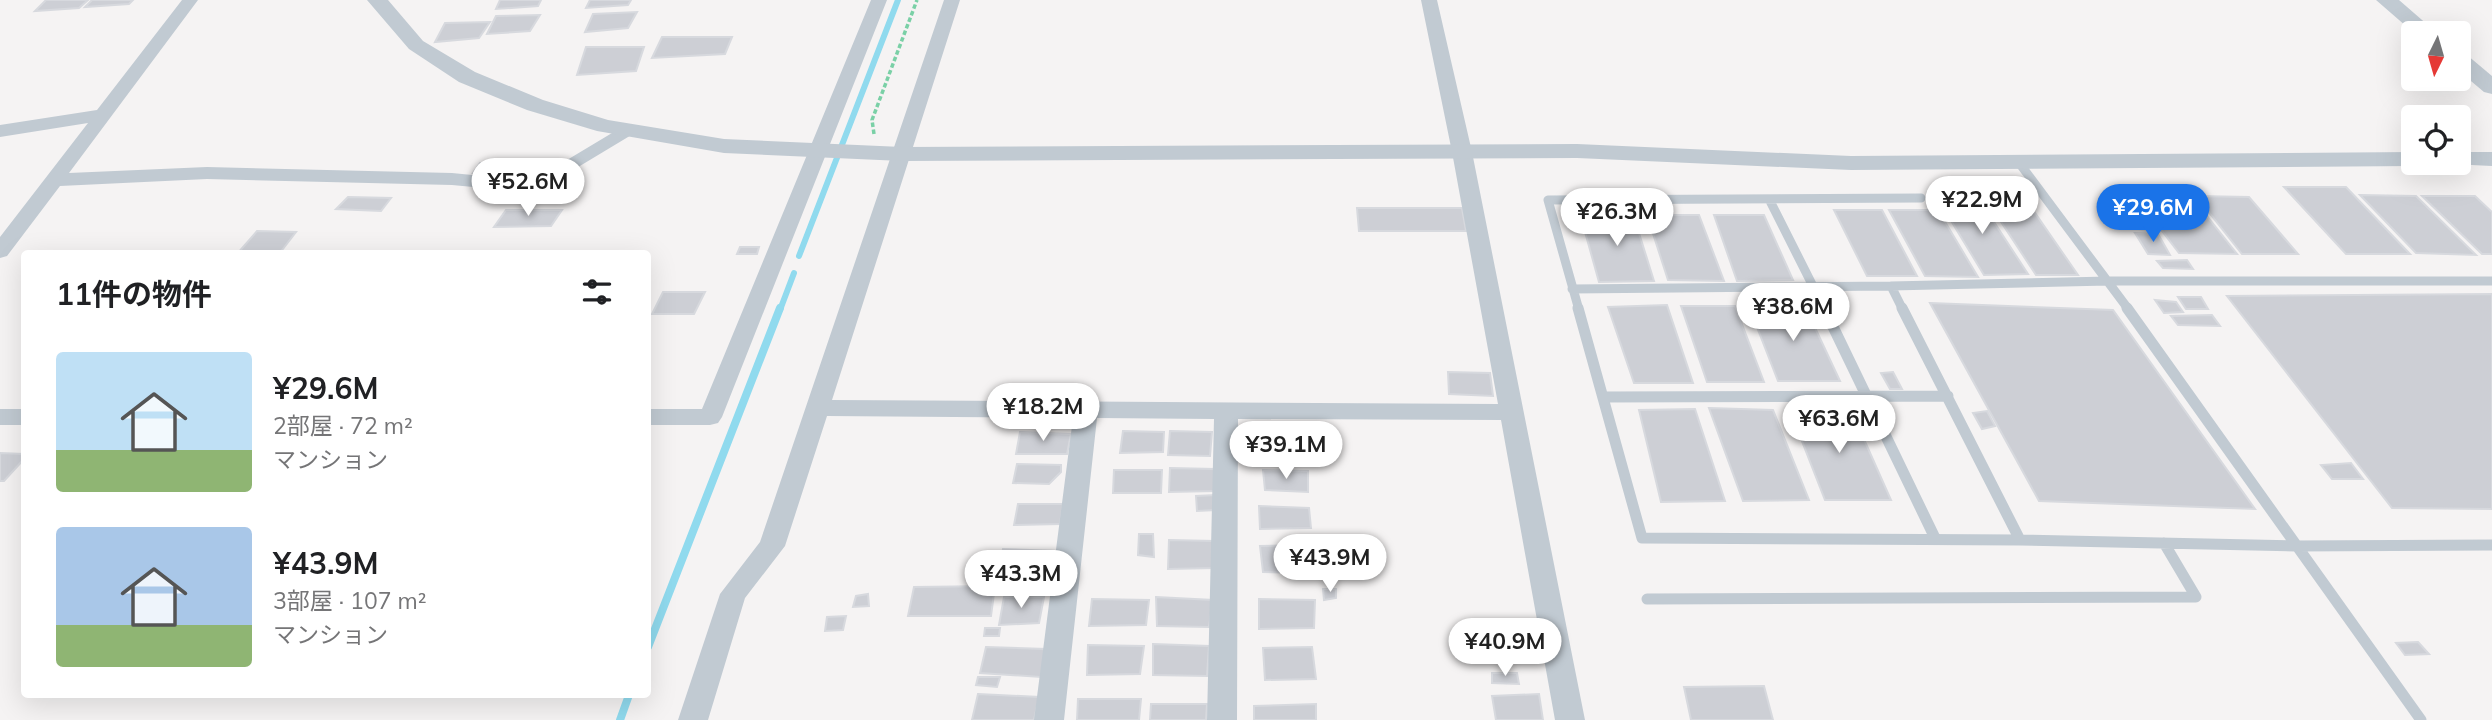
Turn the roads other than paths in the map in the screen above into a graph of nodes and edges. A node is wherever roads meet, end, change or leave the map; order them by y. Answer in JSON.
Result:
{"nodes":[{"id":1,"x":190,"y":0,"type":"edge"},
{"id":2,"x":377,"y":0,"type":"edge"},
{"id":3,"x":879,"y":0,"type":"edge"},
{"id":4,"x":952,"y":0,"type":"edge"},
{"id":5,"x":1429,"y":0,"type":"edge"},
{"id":6,"x":2386,"y":0,"type":"edge"},
{"id":7,"x":2412,"y":21,"type":"edge"},
{"id":8,"x":2471,"y":70,"type":"edge"},
{"id":9,"x":2492,"y":87,"type":"edge"},
{"id":10,"x":100,"y":115,"type":"junction"},
{"id":11,"x":0,"y":131,"type":"edge"},
{"id":12,"x":629,"y":131,"type":"junction"},
{"id":13,"x":822,"y":152,"type":"junction"},
{"id":14,"x":1462,"y":152,"type":"junction"},
{"id":15,"x":902,"y":154,"type":"junction"},
{"id":16,"x":2401,"y":159,"type":"edge"},
{"id":17,"x":2471,"y":159,"type":"edge"},
{"id":18,"x":2492,"y":159,"type":"edge"},
{"id":19,"x":2017,"y":160,"type":"junction"},
{"id":20,"x":54,"y":180,"type":"junction"},
{"id":21,"x":1921,"y":198,"type":"dead end"},
{"id":22,"x":1769,"y":199,"type":"junction"},
{"id":23,"x":0,"y":251,"type":"edge"},
{"id":24,"x":2108,"y":281,"type":"junction"},
{"id":25,"x":2492,"y":281,"type":"edge"},
{"id":26,"x":1812,"y":286,"type":"junction"},
{"id":27,"x":1891,"y":286,"type":"junction"},
{"id":28,"x":1572,"y":289,"type":"junction"},
{"id":29,"x":1869,"y":396,"type":"junction"},
{"id":30,"x":1948,"y":396,"type":"junction"},
{"id":31,"x":1603,"y":397,"type":"junction"},
{"id":32,"x":817,"y":408,"type":"junction"},
{"id":33,"x":1086,"y":409,"type":"junction"},
{"id":34,"x":1226,"y":410,"type":"junction"},
{"id":35,"x":1511,"y":412,"type":"junction"},
{"id":36,"x":0,"y":417,"type":"edge"},
{"id":37,"x":21,"y":417,"type":"edge"},
{"id":38,"x":651,"y":417,"type":"edge"},
{"id":39,"x":1936,"y":538,"type":"junction"},
{"id":40,"x":2020,"y":540,"type":"junction"},
{"id":41,"x":2164,"y":543,"type":"junction"},
{"id":42,"x":2492,"y":545,"type":"edge"},
{"id":43,"x":2295,"y":546,"type":"junction"},
{"id":44,"x":1647,"y":599,"type":"dead end"},
{"id":45,"x":693,"y":720,"type":"edge"},
{"id":46,"x":1049,"y":720,"type":"edge"},
{"id":47,"x":1222,"y":720,"type":"edge"},
{"id":48,"x":1570,"y":720,"type":"edge"},
{"id":49,"x":2421,"y":720,"type":"edge"}],
"edges":[{"from":1,"to":10,"type":"street"},
{"from":2,"to":12,"type":"street"},
{"from":3,"to":13,"type":"street"},
{"from":4,"to":15,"type":"street"},
{"from":5,"to":14,"type":"street"},
{"from":6,"to":7,"type":"street"},
{"from":8,"to":9,"type":"street"},
{"from":10,"to":11,"type":"street"},
{"from":10,"to":20,"type":"street"},
{"from":12,"to":13,"type":"street"},
{"from":12,"to":20,"type":"street"},
{"from":13,"to":15,"type":"street"},
{"from":13,"to":38,"type":"street"},
{"from":14,"to":15,"type":"street"},
{"from":14,"to":19,"type":"street"},
{"from":14,"to":35,"type":"street"},
{"from":15,"to":32,"type":"street"},
{"from":16,"to":19,"type":"street"},
{"from":17,"to":18,"type":"street"},
{"from":19,"to":24,"type":"lane"},
{"from":20,"to":23,"type":"street"},
{"from":21,"to":22,"type":"lane"},
{"from":22,"to":26,"type":"lane"},
{"from":22,"to":28,"type":"lane"},
{"from":24,"to":25,"type":"lane"},
{"from":24,"to":27,"type":"lane"},
{"from":24,"to":43,"type":"lane"},
{"from":26,"to":27,"type":"lane"},
{"from":26,"to":28,"type":"lane"},
{"from":26,"to":29,"type":"lane"},
{"from":27,"to":30,"type":"lane"},
{"from":28,"to":31,"type":"lane"},
{"from":29,"to":30,"type":"lane"},
{"from":29,"to":31,"type":"lane"},
{"from":29,"to":39,"type":"lane"},
{"from":30,"to":40,"type":"lane"},
{"from":31,"to":39,"type":"lane"},
{"from":32,"to":33,"type":"street"},
{"from":32,"to":45,"type":"street"},
{"from":33,"to":34,"type":"street"},
{"from":33,"to":46,"type":"street"},
{"from":34,"to":35,"type":"street"},
{"from":34,"to":47,"type":"street"},
{"from":35,"to":48,"type":"street"},
{"from":36,"to":37,"type":"street"},
{"from":39,"to":40,"type":"lane"},
{"from":40,"to":41,"type":"lane"},
{"from":41,"to":43,"type":"lane"},
{"from":41,"to":44,"type":"lane"},
{"from":42,"to":43,"type":"lane"},
{"from":43,"to":49,"type":"lane"}]}
